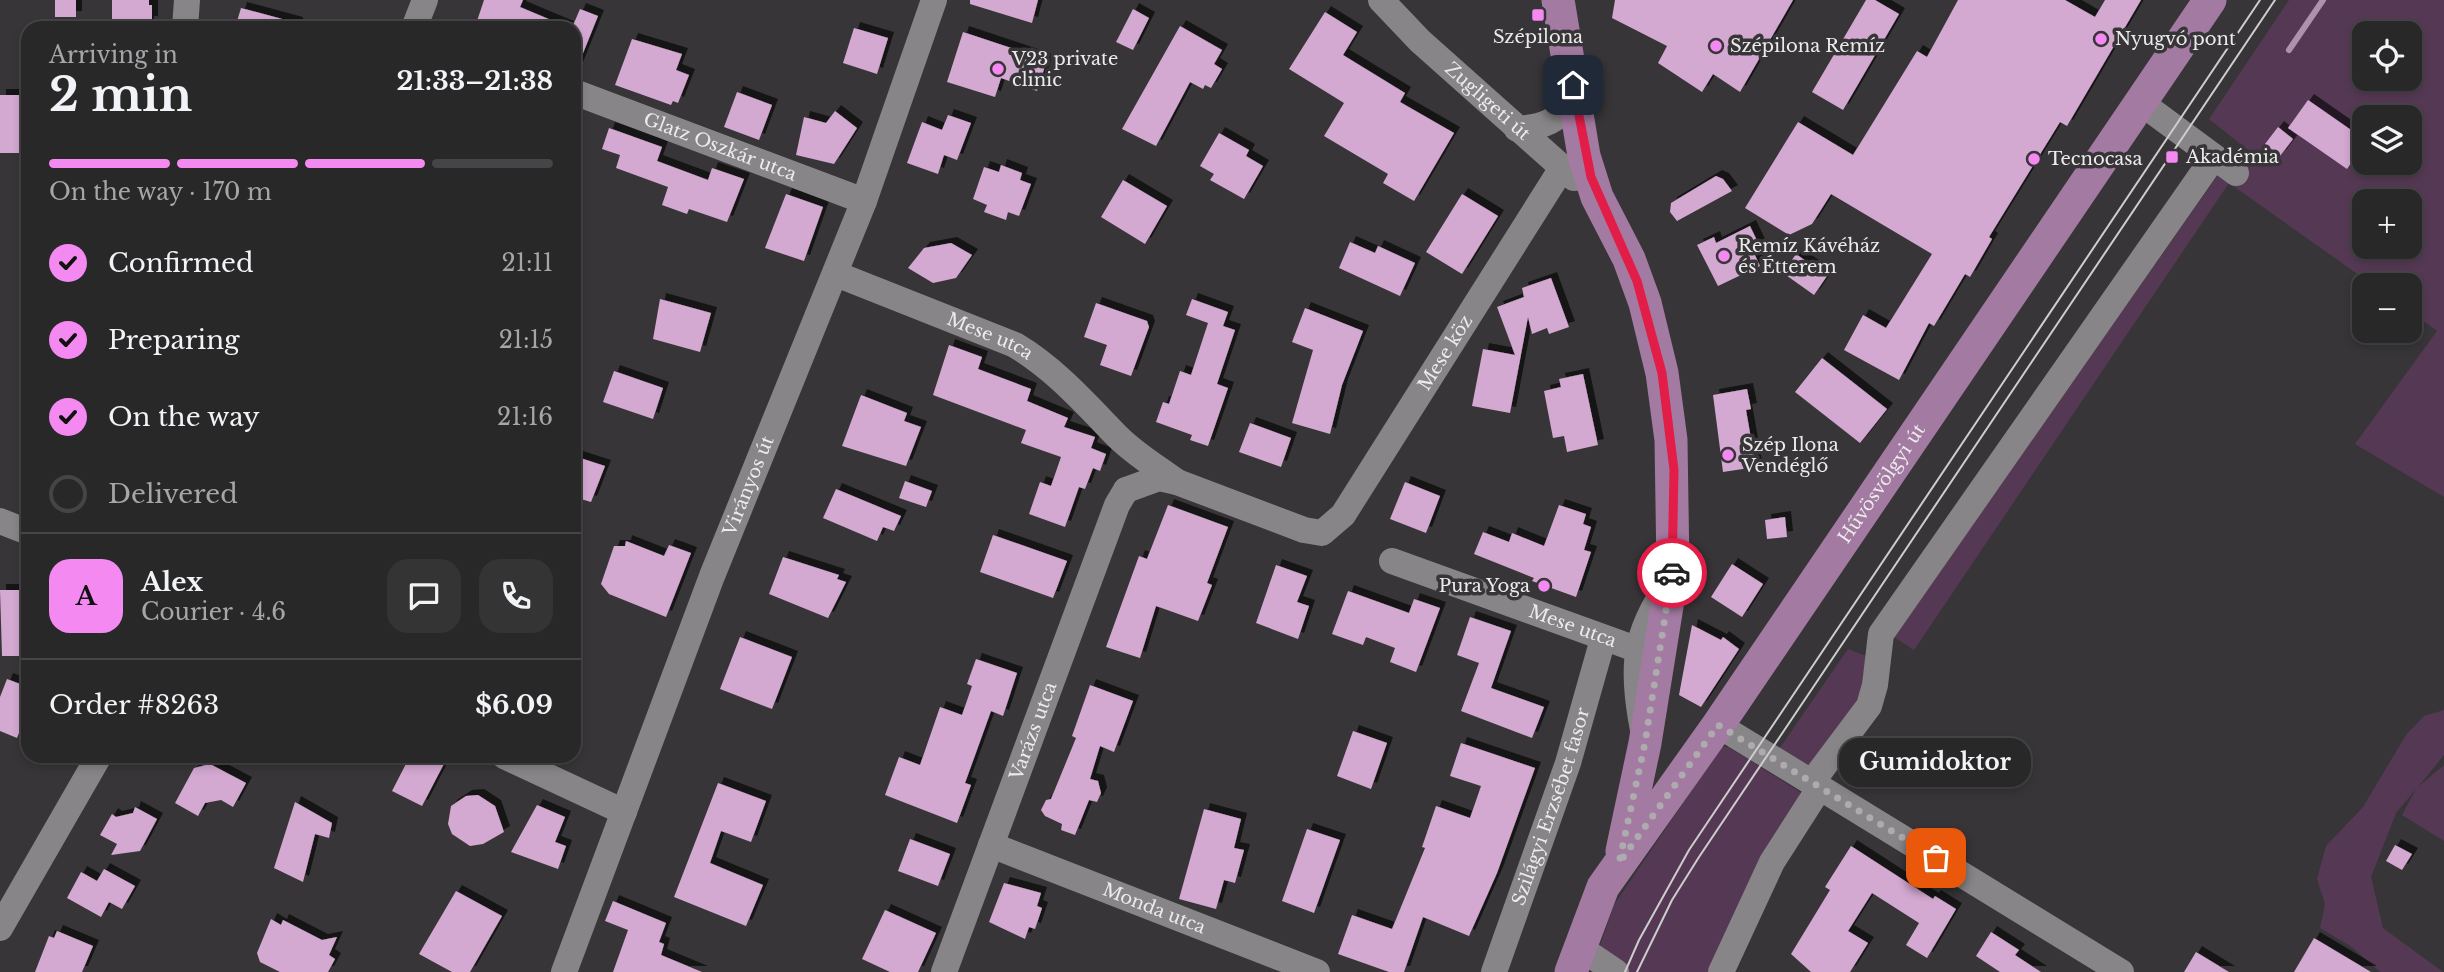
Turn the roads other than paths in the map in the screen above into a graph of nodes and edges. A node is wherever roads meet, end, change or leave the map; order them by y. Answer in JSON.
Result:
{"nodes":[{"id":1,"x":187,"y":0,"type":"edge"},
{"id":2,"x":425,"y":0,"type":"edge"},
{"id":3,"x":934,"y":0,"type":"edge"},
{"id":4,"x":1381,"y":0,"type":"edge"},
{"id":5,"x":1558,"y":0,"type":"edge"},
{"id":6,"x":2210,"y":0,"type":"edge"},
{"id":7,"x":186,"y":21,"type":"edge"},
{"id":8,"x":417,"y":21,"type":"edge"},
{"id":9,"x":581,"y":95,"type":"edge"},
{"id":10,"x":1575,"y":99,"type":"junction"},
{"id":11,"x":2140,"y":102,"type":"junction"},
{"id":12,"x":1517,"y":129,"type":"junction"},
{"id":13,"x":2214,"y":157,"type":"junction"},
{"id":14,"x":1562,"y":168,"type":"junction"},
{"id":15,"x":2236,"y":173,"type":"dead end"},
{"id":16,"x":1597,"y":197,"type":"junction"},
{"id":17,"x":864,"y":201,"type":"junction"},
{"id":18,"x":836,"y":274,"type":"junction"},
{"id":19,"x":1118,"y":438,"type":"junction"},
{"id":20,"x":1177,"y":482,"type":"junction"},
{"id":21,"x":1126,"y":490,"type":"junction"},
{"id":22,"x":1,"y":525,"type":"edge"},
{"id":23,"x":21,"y":530,"type":"edge"},
{"id":24,"x":1322,"y":533,"type":"joint"},
{"id":25,"x":1392,"y":561,"type":"dead end"},
{"id":26,"x":1671,"y":580,"type":"junction"},
{"id":27,"x":1603,"y":639,"type":"junction"},
{"id":28,"x":1636,"y":649,"type":"junction"},
{"id":29,"x":1718,"y":725,"type":"junction"},
{"id":30,"x":1645,"y":743,"type":"junction"},
{"id":31,"x":95,"y":763,"type":"edge"},
{"id":32,"x":519,"y":763,"type":"edge"},
{"id":33,"x":1816,"y":785,"type":"junction"},
{"id":34,"x":624,"y":812,"type":"junction"},
{"id":35,"x":991,"y":845,"type":"junction"},
{"id":36,"x":1619,"y":863,"type":"junction"},
{"id":37,"x":0,"y":929,"type":"edge"},
{"id":38,"x":1575,"y":959,"type":"edge"},
{"id":39,"x":564,"y":972,"type":"edge"},
{"id":40,"x":944,"y":972,"type":"edge"},
{"id":41,"x":1317,"y":972,"type":"edge"},
{"id":42,"x":1494,"y":972,"type":"edge"},
{"id":43,"x":1616,"y":972,"type":"edge"},
{"id":44,"x":1721,"y":972,"type":"edge"},
{"id":45,"x":2121,"y":972,"type":"edge"}],
"edges":[{"from":1,"to":7,"type":"street"},
{"from":2,"to":8,"type":"street"},
{"from":3,"to":17,"type":"street","name":"Virányos út"},
{"from":4,"to":12,"type":"street","name":"Zugligeti út"},
{"from":5,"to":10,"type":"main road"},
{"from":6,"to":11,"type":"main road","name":"Hűvösvölgyi út"},
{"from":9,"to":17,"type":"street","name":"Glatz Oszkár utca"},
{"from":10,"to":12,"type":"street"},
{"from":10,"to":16,"type":"main road"},
{"from":11,"to":13,"type":"street"},
{"from":11,"to":29,"type":"main road","name":"Hűvösvölgyi út"},
{"from":12,"to":14,"type":"street","name":"Zugligeti út"},
{"from":13,"to":15,"type":"street"},
{"from":13,"to":33,"type":"street"},
{"from":14,"to":16,"type":"street","name":"Zugligeti út"},
{"from":14,"to":24,"type":"street","name":"Mese köz"},
{"from":16,"to":26,"type":"main road"},
{"from":17,"to":18,"type":"street","name":"Virányos út"},
{"from":18,"to":19,"type":"street","name":"Mese utca"},
{"from":18,"to":34,"type":"street","name":"Virányos út"},
{"from":19,"to":20,"type":"street","name":"Mese utca"},
{"from":19,"to":21,"type":"street"},
{"from":20,"to":21,"type":"street","name":"Mese utca"},
{"from":20,"to":24,"type":"street","name":"Mese utca"},
{"from":21,"to":35,"type":"street","name":"Varázs utca"},
{"from":22,"to":23,"type":"street"},
{"from":25,"to":27,"type":"street","name":"Mese utca"},
{"from":26,"to":28,"type":"street"},
{"from":26,"to":30,"type":"main road"},
{"from":27,"to":28,"type":"street","name":"Mese utca"},
{"from":27,"to":42,"type":"street","name":"Szilágyi Erzsébet fasor"},
{"from":28,"to":30,"type":"street"},
{"from":29,"to":33,"type":"street"},
{"from":29,"to":36,"type":"main road","name":"Hűvösvölgyi út"},
{"from":30,"to":36,"type":"main road"},
{"from":31,"to":37,"type":"street"},
{"from":32,"to":34,"type":"street"},
{"from":33,"to":44,"type":"street"},
{"from":33,"to":45,"type":"street"},
{"from":34,"to":39,"type":"street","name":"Virányos út"},
{"from":35,"to":40,"type":"street","name":"Varázs utca"},
{"from":35,"to":41,"type":"street","name":"Monda utca"},
{"from":36,"to":38,"type":"main road"},
{"from":38,"to":43,"type":"street"}]}
